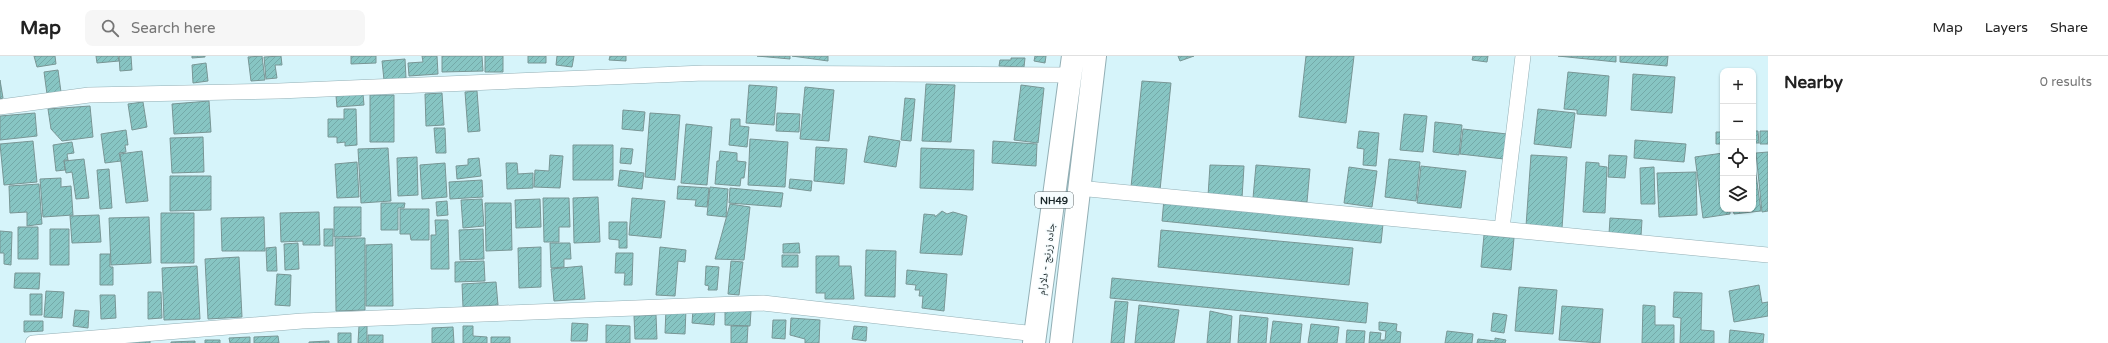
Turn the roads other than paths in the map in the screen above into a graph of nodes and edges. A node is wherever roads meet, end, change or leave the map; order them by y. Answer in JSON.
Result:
{"nodes":[{"id":1,"x":1095,"y":56,"type":"edge"},
{"id":2,"x":1523,"y":56,"type":"edge"},
{"id":3,"x":1072,"y":65,"type":"edge"},
{"id":4,"x":0,"y":107,"type":"edge"},
{"id":5,"x":1078,"y":188,"type":"junction"},
{"id":6,"x":1502,"y":228,"type":"junction"},
{"id":7,"x":1768,"y":254,"type":"edge"},
{"id":8,"x":1035,"y":339,"type":"edge"},
{"id":9,"x":33,"y":343,"type":"edge"},
{"id":10,"x":1060,"y":343,"type":"edge"}],
"edges":[{"from":1,"to":5,"type":"highway","name":"جاده زرنج - دلارام","number":"NH49"},
{"from":2,"to":6,"type":"street"},
{"from":3,"to":4,"type":"street"},
{"from":3,"to":8,"type":"highway","name":"جاده زرنج - دلارام","number":"NH49"},
{"from":5,"to":6,"type":"street"},
{"from":5,"to":10,"type":"highway","name":"جاده زرنج - دلارام","number":"NH49"},
{"from":6,"to":7,"type":"street"},
{"from":8,"to":9,"type":"street"}]}
